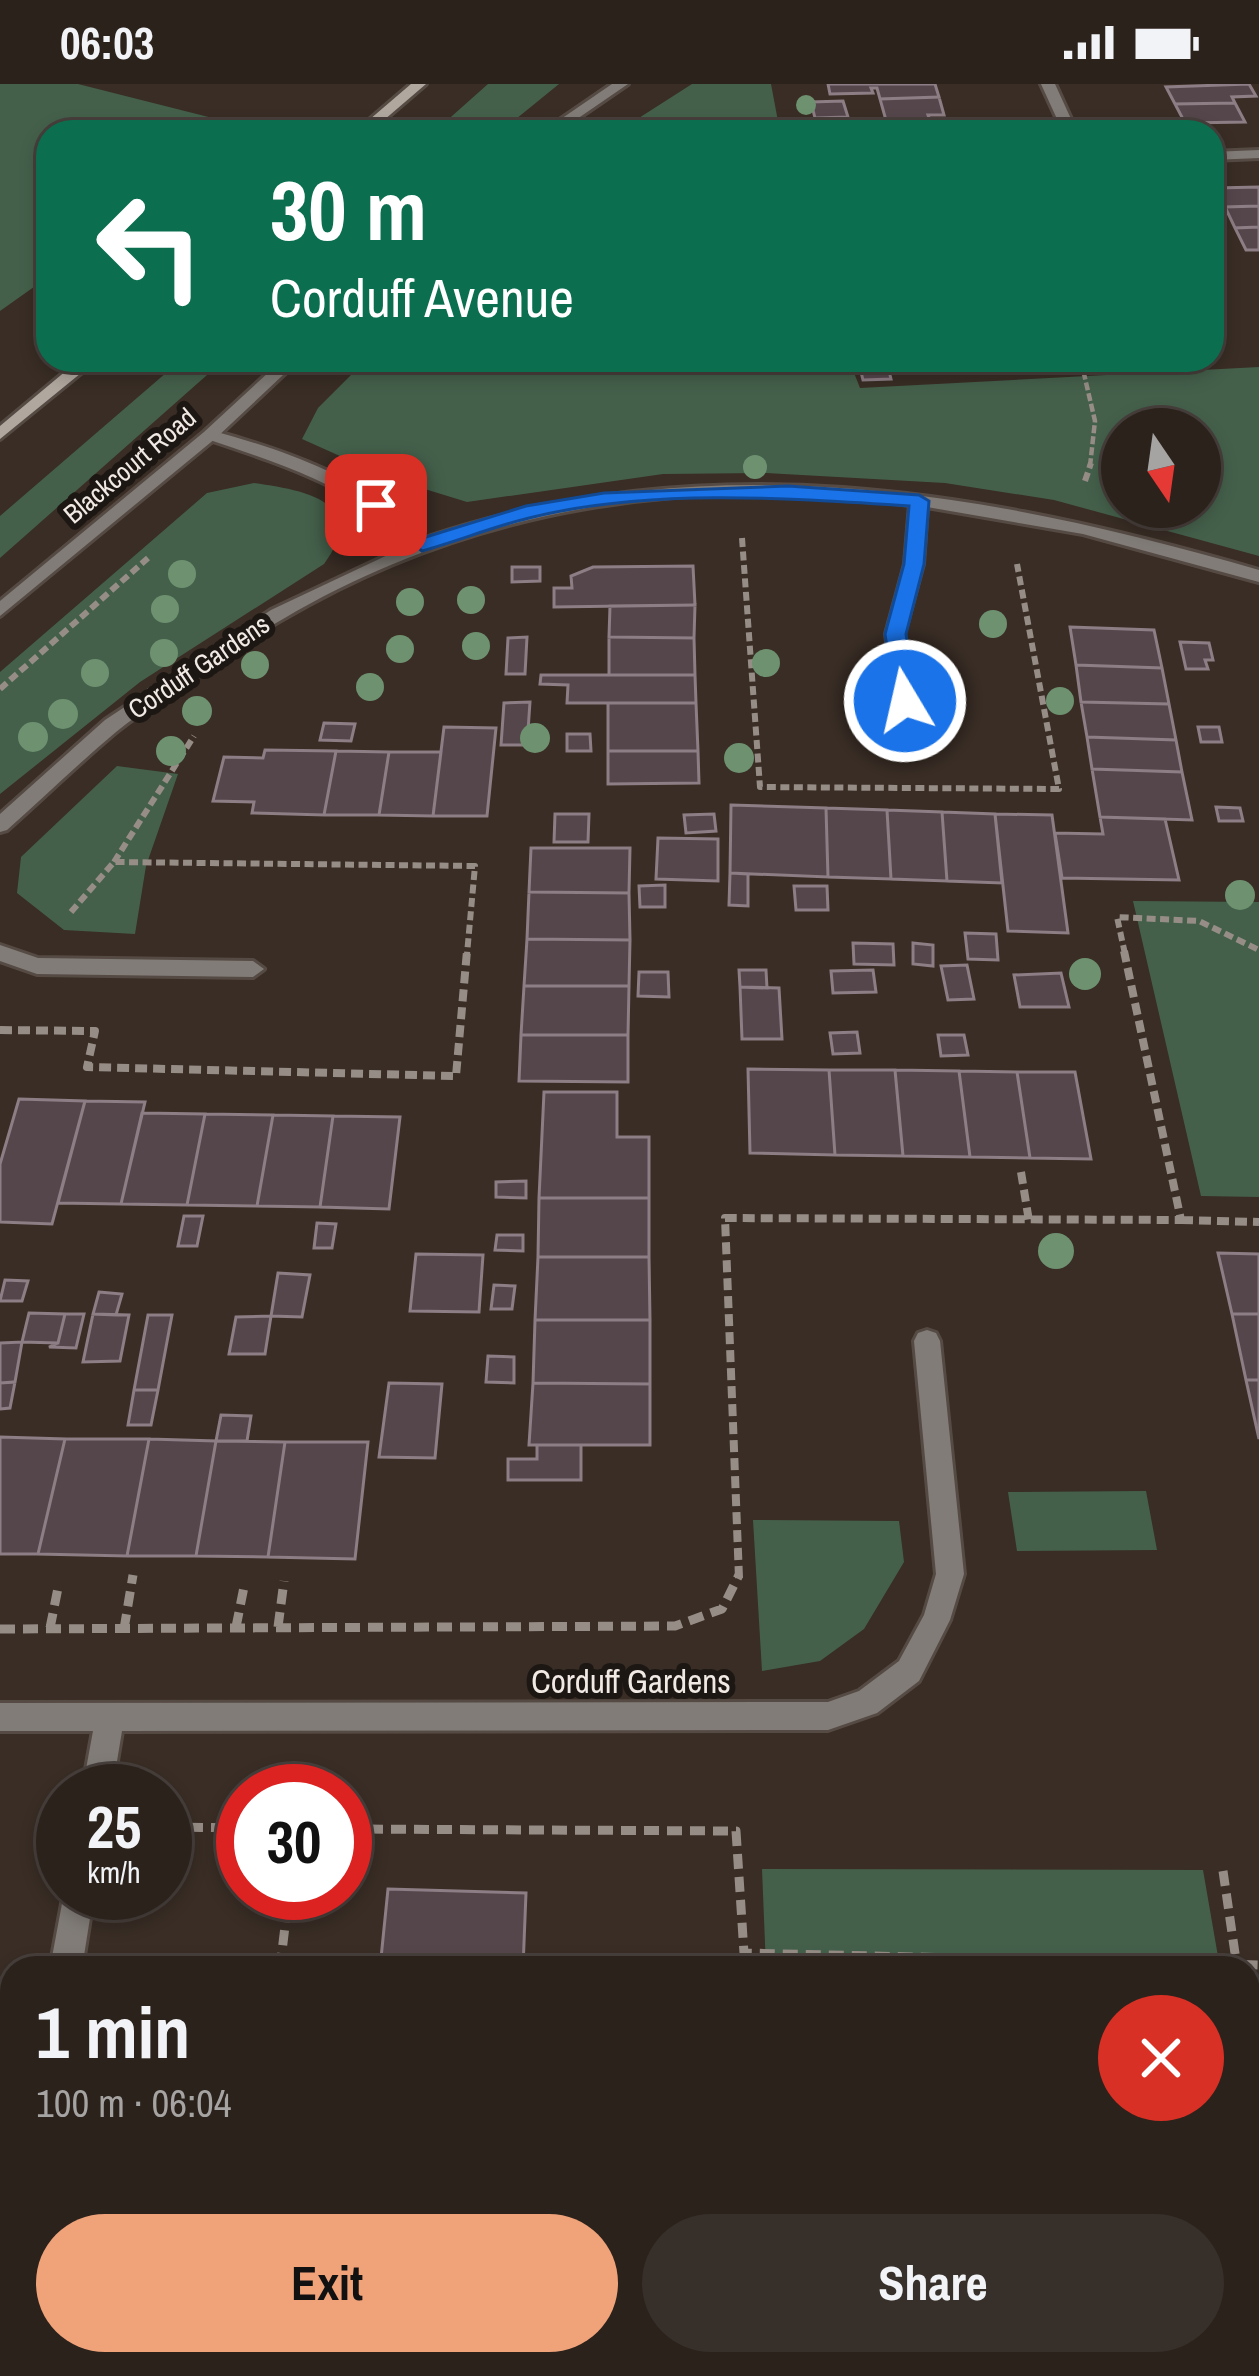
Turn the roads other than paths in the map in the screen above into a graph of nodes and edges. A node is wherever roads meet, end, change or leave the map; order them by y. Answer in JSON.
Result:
{"nodes":[{"id":1,"x":418,"y":84,"type":"edge"},
{"id":2,"x":621,"y":84,"type":"edge"},
{"id":3,"x":1048,"y":84,"type":"edge"},
{"id":4,"x":376,"y":120,"type":"edge"},
{"id":5,"x":567,"y":120,"type":"edge"},
{"id":6,"x":1064,"y":120,"type":"edge"},
{"id":7,"x":1259,"y":154,"type":"edge"},
{"id":8,"x":1224,"y":155,"type":"edge"},
{"id":9,"x":75,"y":372,"type":"edge"},
{"id":10,"x":278,"y":372,"type":"edge"},
{"id":11,"x":0,"y":434,"type":"edge"},
{"id":12,"x":210,"y":435,"type":"junction"},
{"id":13,"x":919,"y":501,"type":"junction"},
{"id":14,"x":422,"y":545,"type":"junction"},
{"id":15,"x":1259,"y":576,"type":"edge"},
{"id":16,"x":0,"y":610,"type":"edge"},
{"id":17,"x":905,"y":701,"type":"dead end"},
{"id":18,"x":0,"y":825,"type":"edge"},
{"id":19,"x":0,"y":953,"type":"edge"},
{"id":20,"x":254,"y":969,"type":"dead end"},
{"id":21,"x":927,"y":1341,"type":"dead end"},
{"id":22,"x":0,"y":1717,"type":"edge"},
{"id":23,"x":110,"y":1719,"type":"junction"},
{"id":24,"x":102,"y":1764,"type":"edge"},
{"id":25,"x":74,"y":1920,"type":"edge"},
{"id":26,"x":68,"y":1956,"type":"edge"}],
"edges":[{"from":1,"to":4,"type":"main road"},
{"from":2,"to":5,"type":"street"},
{"from":3,"to":6,"type":"street"},
{"from":7,"to":8,"type":"street"},
{"from":9,"to":11,"type":"main road"},
{"from":10,"to":12,"type":"street","name":"Blackcourt Road"},
{"from":12,"to":14,"type":"street"},
{"from":12,"to":16,"type":"street","name":"Blackcourt Road"},
{"from":13,"to":14,"type":"street","name":"Corduff Gardens"},
{"from":13,"to":15,"type":"street","name":"Corduff Gardens"},
{"from":13,"to":17,"type":"street"},
{"from":14,"to":18,"type":"street","name":"Corduff Gardens"},
{"from":19,"to":20,"type":"street"},
{"from":21,"to":23,"type":"street","name":"Corduff Gardens"},
{"from":22,"to":23,"type":"street","name":"Corduff Gardens"},
{"from":23,"to":24,"type":"street"},
{"from":25,"to":26,"type":"street"}]}
